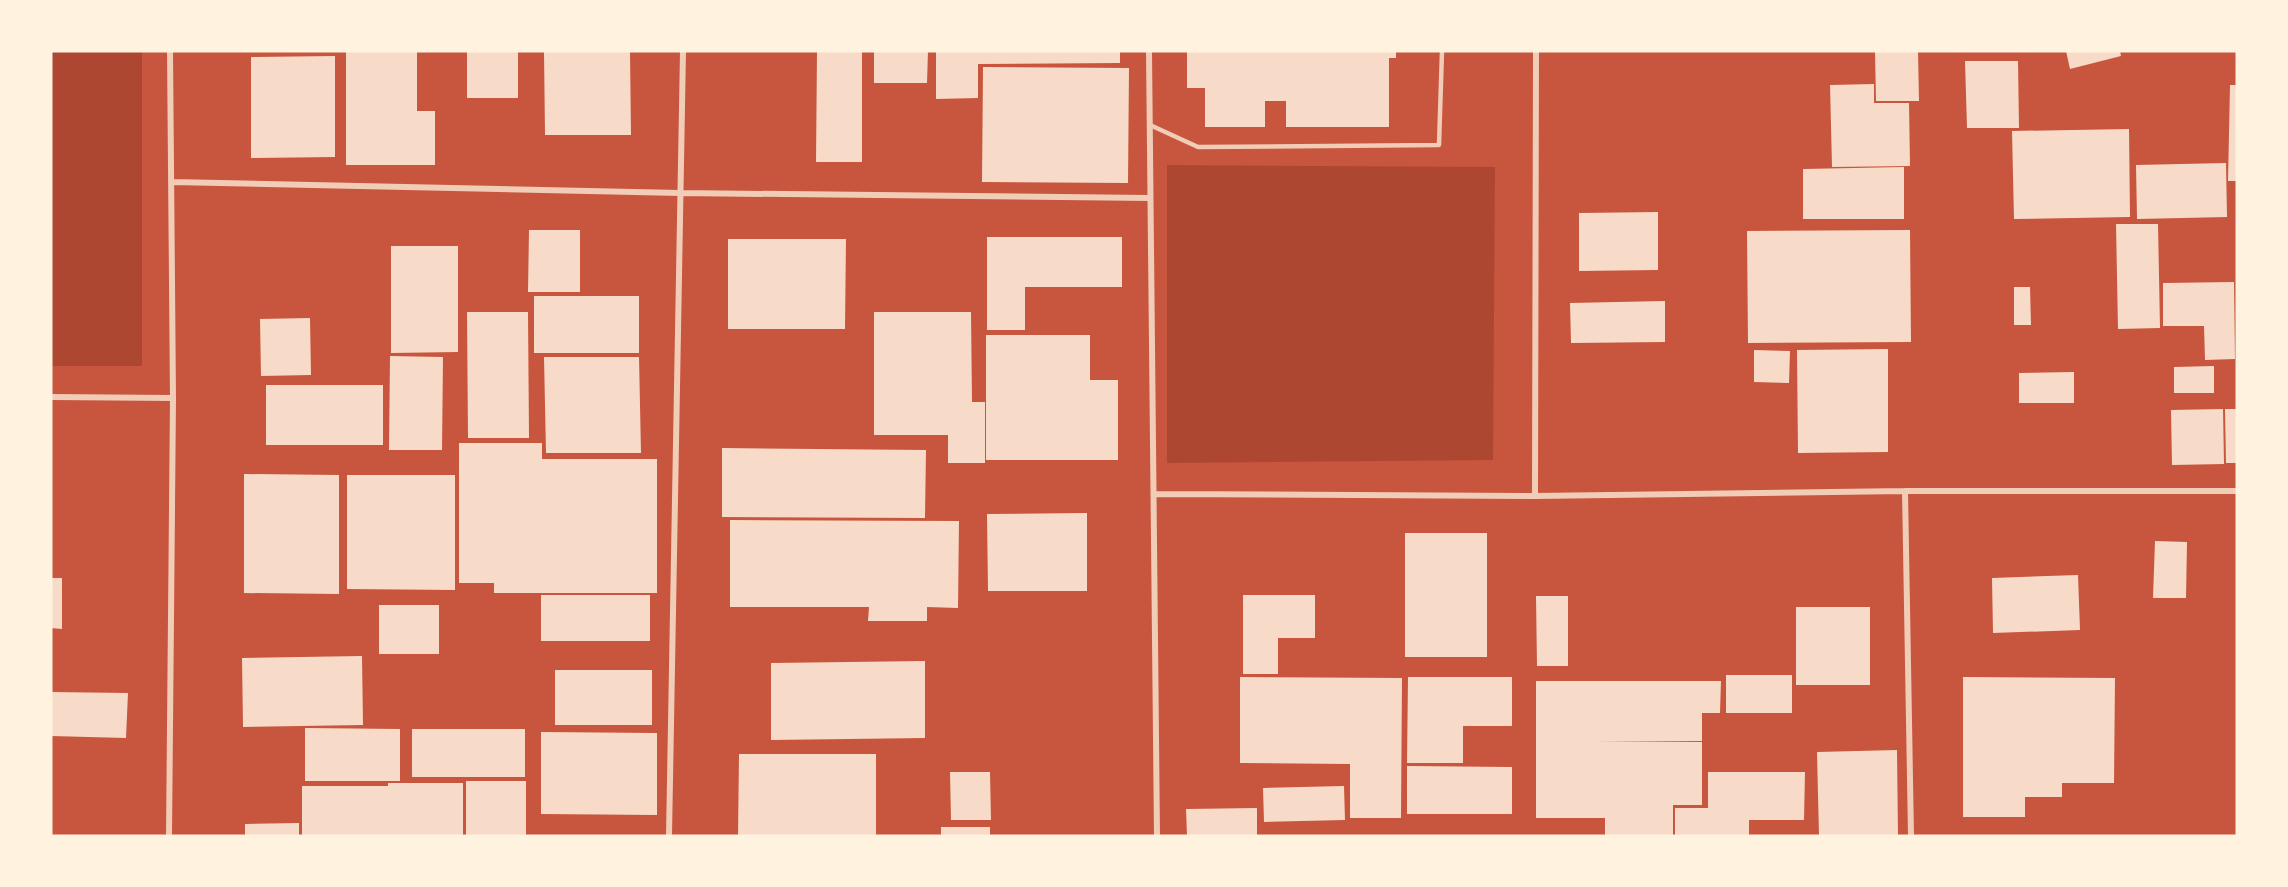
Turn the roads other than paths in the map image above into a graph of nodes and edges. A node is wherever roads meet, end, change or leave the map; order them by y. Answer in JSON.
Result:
{"nodes":[{"id":1,"x":170,"y":51,"type":"edge"},
{"id":2,"x":683,"y":51,"type":"edge"},
{"id":3,"x":1149,"y":51,"type":"edge"},
{"id":4,"x":1442,"y":51,"type":"edge"},
{"id":5,"x":1536,"y":51,"type":"edge"},
{"id":6,"x":1150,"y":125,"type":"junction"},
{"id":7,"x":172,"y":182,"type":"junction"},
{"id":8,"x":680,"y":193,"type":"junction"},
{"id":9,"x":1150,"y":198,"type":"junction"},
{"id":10,"x":51,"y":397,"type":"edge"},
{"id":11,"x":173,"y":398,"type":"junction"},
{"id":12,"x":1905,"y":491,"type":"junction"},
{"id":13,"x":2237,"y":491,"type":"edge"},
{"id":14,"x":1154,"y":495,"type":"junction"},
{"id":15,"x":1535,"y":496,"type":"junction"},
{"id":16,"x":169,"y":836,"type":"edge"},
{"id":17,"x":669,"y":836,"type":"edge"},
{"id":18,"x":1157,"y":836,"type":"edge"},
{"id":19,"x":1911,"y":836,"type":"edge"}],
"edges":[{"from":1,"to":7,"type":"street"},
{"from":2,"to":8,"type":"street"},
{"from":3,"to":6,"type":"street"},
{"from":4,"to":6,"type":"lane"},
{"from":5,"to":15,"type":"street"},
{"from":6,"to":9,"type":"street"},
{"from":7,"to":8,"type":"street"},
{"from":7,"to":11,"type":"street"},
{"from":8,"to":9,"type":"street"},
{"from":8,"to":17,"type":"street"},
{"from":9,"to":14,"type":"street"},
{"from":10,"to":11,"type":"street"},
{"from":11,"to":16,"type":"street"},
{"from":12,"to":13,"type":"street"},
{"from":12,"to":15,"type":"street"},
{"from":12,"to":19,"type":"street"},
{"from":14,"to":15,"type":"street"},
{"from":14,"to":18,"type":"street"}]}
